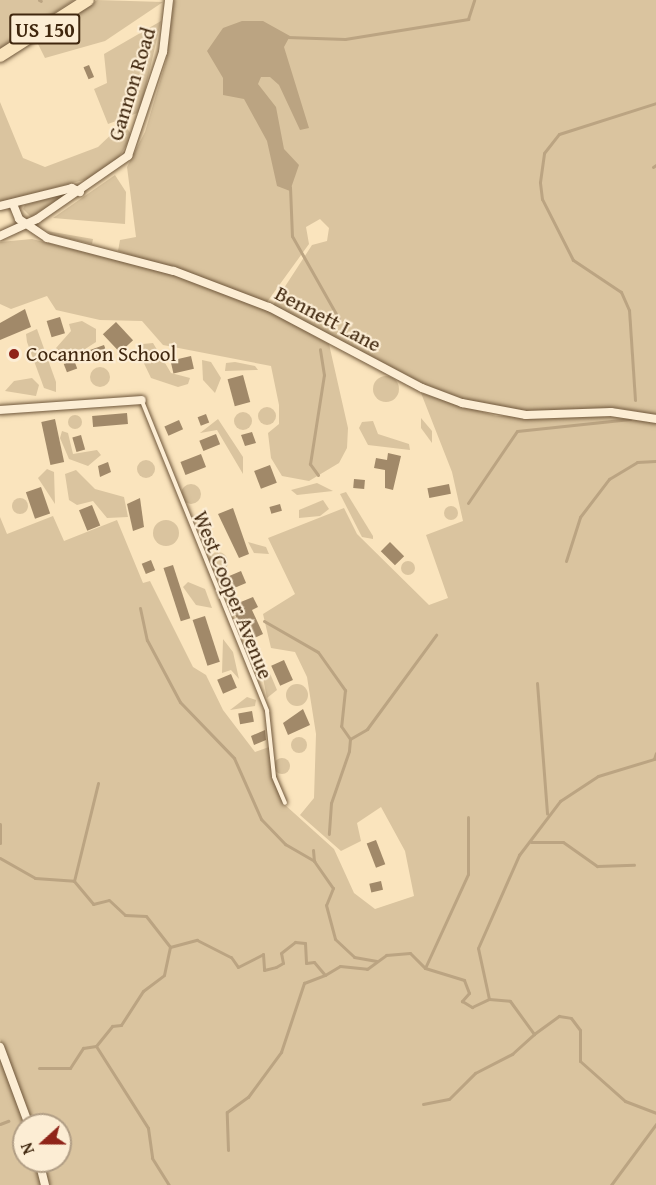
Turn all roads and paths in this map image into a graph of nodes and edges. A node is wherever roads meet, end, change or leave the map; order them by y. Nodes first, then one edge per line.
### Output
1 (88, 0) edge
2 (169, 0) edge
3 (0, 56) edge
4 (80, 192) junction
5 (13, 204) junction
6 (0, 206) edge
7 (27, 225) junction
8 (0, 237) edge
9 (142, 400) joint
10 (0, 410) edge
11 (656, 419) edge
12 (285, 803) dead end
13 (0, 1047) edge
14 (25, 1113) edge

1 - 3 main road, US 150
2 - 4 street, Gannon Road
4 - 5 street, Gannon Road
4 - 7 street
5 - 6 street
5 - 7 street, Bennett Lane
7 - 8 street
7 - 11 street, Bennett Lane
9 - 10 street
9 - 12 lane, West Cooper Avenue
13 - 14 street

